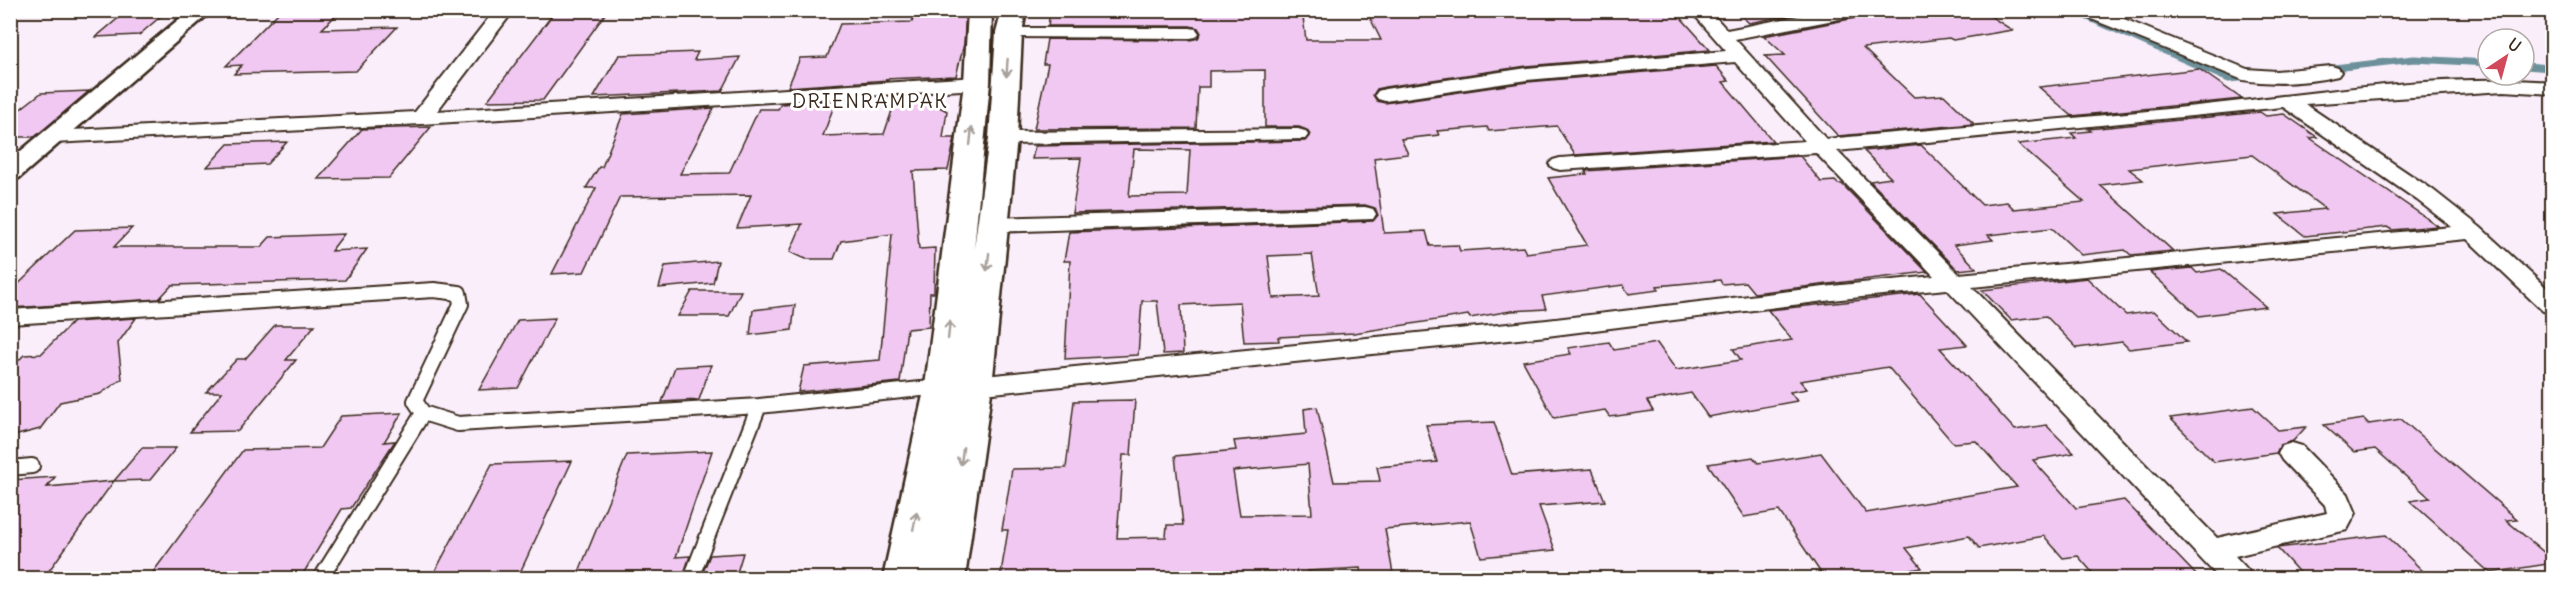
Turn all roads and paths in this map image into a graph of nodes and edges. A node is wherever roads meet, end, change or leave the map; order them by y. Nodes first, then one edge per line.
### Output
1 (203, 10) edge
2 (505, 10) edge
3 (980, 10) edge
4 (1699, 10) edge
5 (1860, 10) edge
6 (2085, 10) edge
7 (1011, 22) edge
8 (1190, 33) dead end
9 (1722, 36) junction
10 (1739, 56) junction
11 (2331, 72) dead end
12 (977, 83) junction
13 (2553, 88) edge
14 (1385, 95) dead end
15 (2288, 102) junction
16 (421, 118) junction
17 (1298, 135) dead end
18 (53, 137) junction
19 (1003, 138) junction
20 (1821, 147) junction
21 (1560, 164) dead end
22 (10, 173) edge
23 (1365, 214) dead end
24 (992, 225) junction
25 (2472, 232) junction
26 (1951, 281) junction
27 (2553, 306) edge
28 (10, 317) edge
29 (958, 386) junction
30 (759, 406) junction
31 (423, 413) junction
32 (2292, 453) dead end
33 (32, 466) dead end
34 (10, 468) edge
35 (2209, 551) junction
36 (321, 579) edge
37 (691, 579) edge
38 (903, 579) edge
39 (944, 579) edge
40 (2237, 579) edge

1 - 18 street
2 - 16 street
3 - 12 highway
4 - 9 street
5 - 9 street
6 - 11 street
7 - 8 street
7 -> 19 highway
9 - 10 street
10 - 14 street
10 - 20 street
12 - 16 street
29 -> 12 highway
13 - 15 street
15 - 20 street
15 - 25 street
16 - 18 street
17 - 19 street
18 - 22 street
19 - 24 highway
20 - 21 street
20 - 26 street
23 - 24 street
24 -> 29 highway
25 - 26 street
25 - 27 street
26 - 29 street
26 - 35 street
28 - 31 lane
29 - 30 lane
38 -> 29 highway
29 -> 39 highway
30 - 31 lane
30 - 37 lane
31 - 36 lane
32 - 35 street
33 - 34 lane
35 - 40 street

